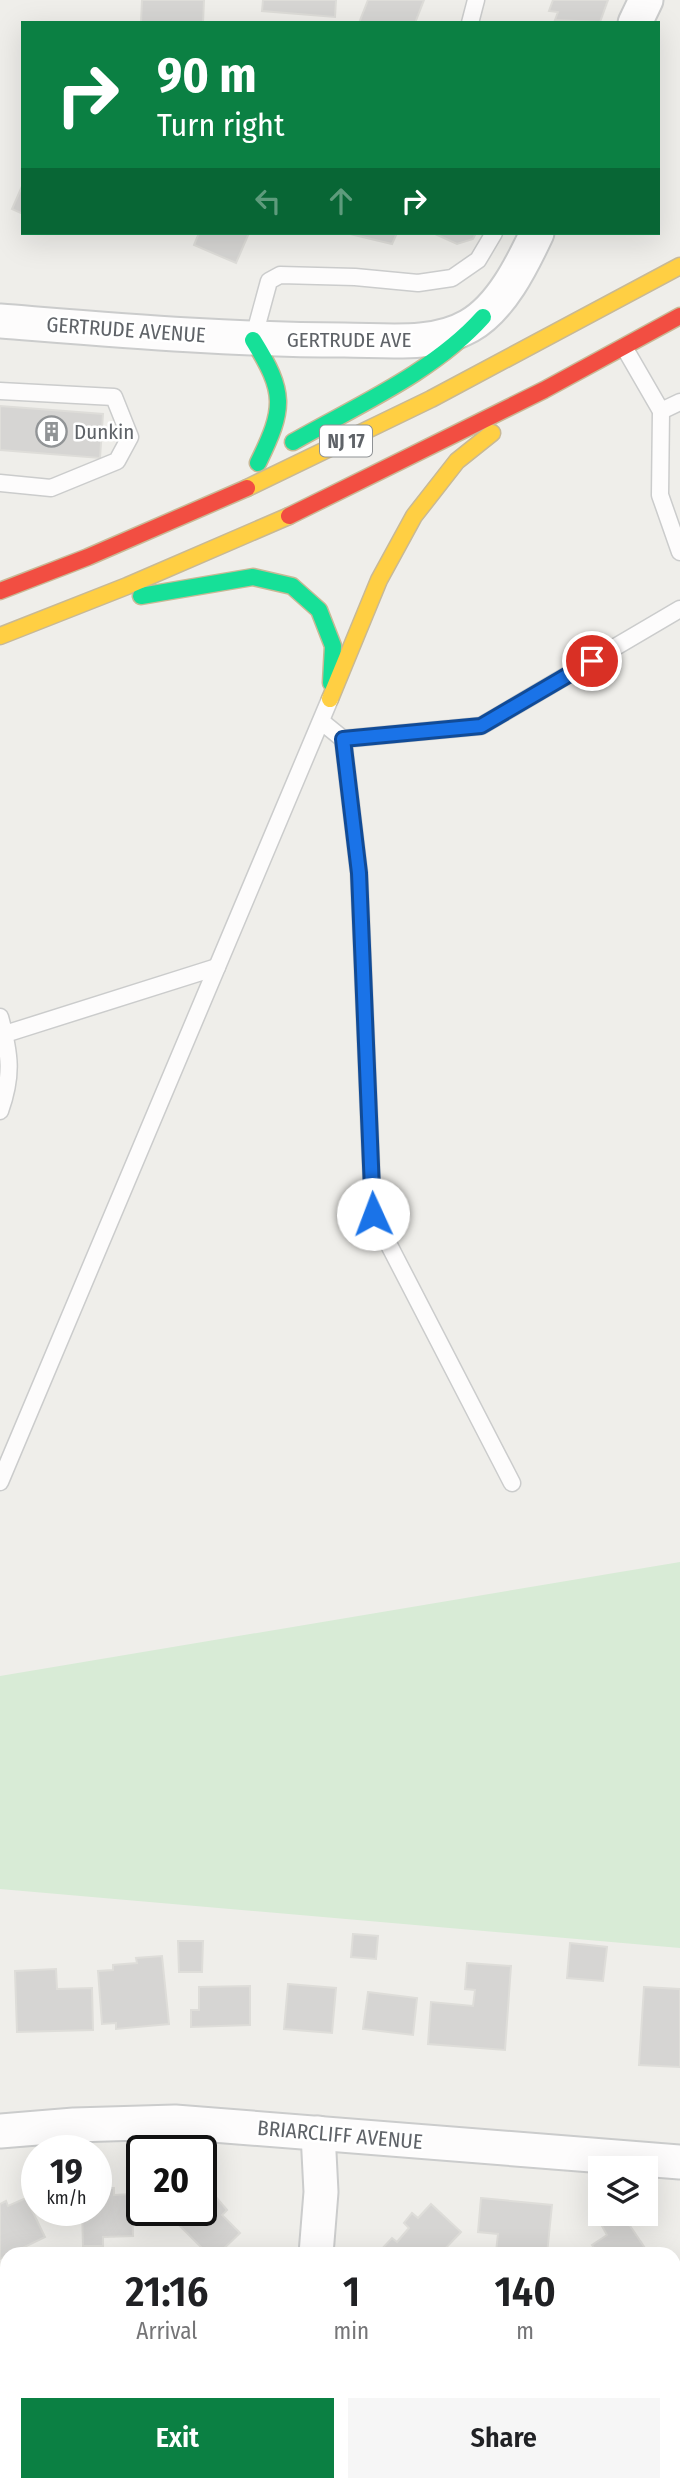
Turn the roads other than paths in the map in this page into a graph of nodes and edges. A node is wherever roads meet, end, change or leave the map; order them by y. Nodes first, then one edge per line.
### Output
1 (476, 0) edge
2 (646, 0) edge
3 (471, 21) edge
4 (636, 21) edge
5 (494, 235) edge
6 (536, 235) edge
7 (680, 266) edge
8 (680, 316) edge
9 (483, 317) junction
10 (0, 321) edge
11 (680, 327) edge
12 (650, 334) junction
13 (253, 340) junction
14 (624, 346) junction
15 (554, 384) junction
16 (0, 391) edge
17 (680, 402) edge
18 (661, 411) junction
19 (258, 463) junction
20 (0, 482) edge
21 (236, 492) junction
22 (680, 552) edge
23 (0, 590) edge
24 (83, 605) junction
25 (680, 609) edge
26 (0, 636) edge
27 (330, 699) junction
28 (321, 722) junction
29 (343, 739) junction
30 (217, 967) junction
31 (0, 1017) edge
32 (5, 1034) junction
33 (0, 1111) edge
34 (7, 1449) edge
35 (0, 1482) edge
36 (512, 1483) dead end
37 (0, 2131) edge
38 (318, 2133) junction
39 (680, 2162) edge
40 (317, 2247) edge

1 - 3 lane
2 - 4 street
5 - 13 lane
6 - 9 street
7 - 21 highway, NJ 17
8 - 12 highway, NJ 17
9 - 13 street, GERTRUDE AVE
9 - 19 highway
10 - 13 street, GERTRUDE AVENUE
11 - 12 highway
12 - 14 highway, NJ 17
13 - 19 highway
14 - 15 highway, NJ 17
14 - 18 lane
15 - 24 highway, NJ 17
15 - 27 highway
16 - 20 lane
17 - 18 lane
18 - 22 lane
19 - 21 highway
21 - 23 highway, NJ 17
24 - 26 highway, NJ 17
24 - 27 highway
25 - 29 lane
27 - 28 lane
28 - 29 lane
28 - 30 lane
29 - 36 lane
30 - 32 lane
30 - 34 lane
31 - 32 lane
32 - 33 lane
34 - 35 lane
37 - 38 street, BRIARCLIFF AVENUE
38 - 39 street, BRIARCLIFF AVENUE
38 - 40 street

